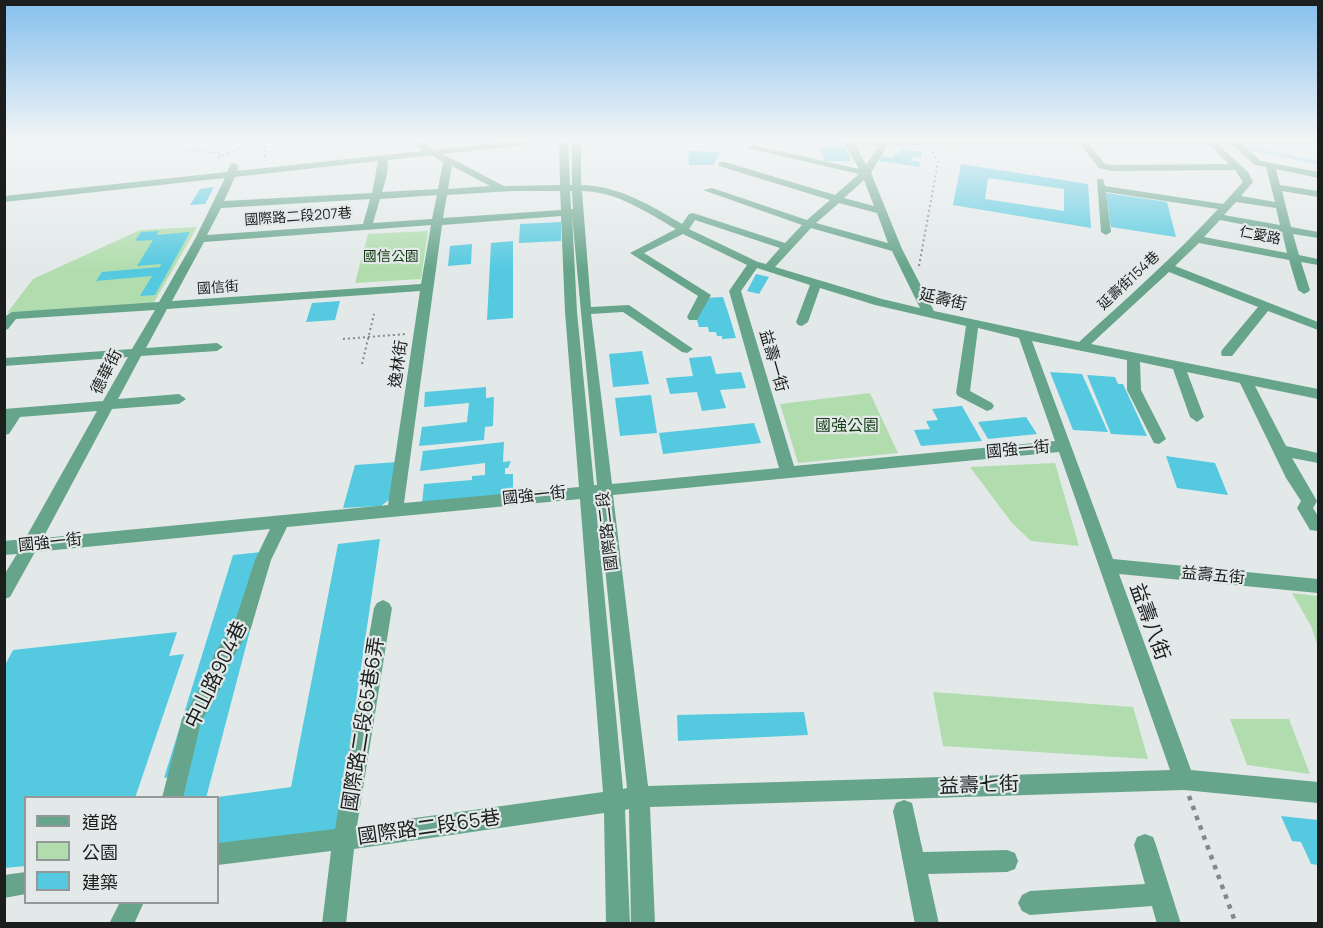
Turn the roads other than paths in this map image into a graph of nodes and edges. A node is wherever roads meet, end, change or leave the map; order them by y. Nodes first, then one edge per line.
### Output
1 (92, 182) edge
2 (136, 182) edge
3 (227, 182) edge
4 (380, 182) edge
5 (444, 182) edge
6 (491, 182) edge
7 (569, 182) edge
8 (571, 182) edge
9 (782, 182) edge
10 (855, 182) edge
11 (870, 182) edge
12 (1248, 182) edge
13 (1275, 182) edge
14 (1276, 187) junction
15 (502, 188) junction
16 (570, 189) junction
17 (4, 190) edge
18 (708, 190) dead end
19 (442, 192) junction
20 (1318, 194) edge
21 (376, 196) junction
22 (4, 199) edge
23 (836, 199) junction
24 (1228, 202) junction
25 (216, 205) junction
26 (1281, 206) junction
27 (882, 211) junction
28 (572, 212) junction
29 (1215, 216) junction
30 (437, 224) junction
31 (809, 224) junction
32 (367, 227) junction
33 (683, 230) junction
34 (1288, 230) junction
35 (1106, 232) dead end
36 (1318, 235) edge
37 (200, 238) junction
38 (1197, 238) junction
39 (787, 247) junction
40 (896, 249) junction
41 (1293, 257) junction
42 (1318, 262) edge
43 (761, 266) junction
44 (1167, 267) junction
45 (816, 283) junction
46 (426, 287) junction
47 (1304, 290) dead end
48 (1266, 305) junction
49 (161, 307) junction
50 (585, 311) junction
51 (929, 314) junction
52 (693, 317) dead end
53 (8, 321) edge
54 (802, 322) dead end
55 (972, 324) junction
56 (1318, 326) edge
57 (1024, 335) junction
58 (1082, 346) junction
59 (217, 347) dead end
60 (687, 349) dead end
61 (1227, 353) dead end
62 (134, 354) junction
63 (1133, 357) junction
64 (4, 362) edge
65 (1178, 366) junction
66 (1245, 379) junction
67 (1318, 394) edge
68 (179, 399) dead end
69 (109, 404) junction
70 (987, 406) dead end
71 (10, 413) edge
72 (1197, 417) dead end
73 (4, 430) edge
74 (1159, 439) dead end
75 (1063, 446) junction
76 (1282, 451) junction
77 (1318, 458) edge
78 (788, 472) junction
79 (595, 490) junction
80 (395, 509) junction
81 (282, 520) junction
82 (1317, 525) dead end
83 (30, 545) junction
84 (4, 548) edge
85 (1107, 566) junction
86 (1318, 586) edge
87 (4, 592) edge
88 (383, 608) dead end
89 (1184, 780) junction
90 (1318, 793) edge
91 (172, 796) edge
92 (639, 797) junction
93 (614, 802) junction
94 (904, 811) dead end
95 (344, 839) junction
96 (1144, 845) dead end
97 (219, 854) edge
98 (1007, 861) dead end
99 (914, 863) junction
100 (24, 883) edge
101 (4, 887) edge
102 (1160, 894) junction
103 (1030, 903) dead end
104 (132, 904) edge
105 (121, 924) edge
106 (334, 924) edge
107 (618, 924) edge
108 (643, 924) edge
109 (927, 924) edge
110 (1169, 924) edge

1 - 17 street
2 - 22 street
3 - 25 street, 德華街
4 - 21 street
5 - 19 street, 逸林街
6 - 15 street
7 - 16 street, 國際路二段
8 - 16 street, 國際路二段
9 - 23 street
10 - 23 street
11 - 27 street
12 - 24 street, 延壽街154巷
13 - 14 street
14 - 20 street
14 - 26 street
15 - 16 street, 延壽街
15 - 19 street, 延壽街
16 - 28 street, 國際路二段
16 - 33 street, 延壽街
18 - 31 street
19 - 21 street, 延壽街
19 - 30 street, 逸林街
21 - 25 street, 延壽街
21 - 32 street
23 - 27 street
23 - 31 street
24 - 26 street
24 - 29 street, 延壽街154巷
24 - 35 street
25 - 37 street, 德華街
26 - 34 street
27 - 40 street
28 - 30 street, 國際路二段207巷
28 - 50 street, 國際路二段
28 - 79 street, 國際路二段
29 - 34 street
29 - 38 street, 延壽街154巷
30 - 32 street, 國際路二段207巷
30 - 46 street, 逸林街
31 - 39 street
31 - 40 street
32 - 37 street, 國際路二段207巷
33 - 39 street
33 - 43 street, 延壽街
33 - 52 street
34 - 36 street
34 - 41 street
37 - 49 street, 德華街
38 - 41 street, 仁愛路
38 - 44 street, 延壽街154巷
39 - 43 street
40 - 51 street
41 - 42 street, 仁愛路
41 - 47 street
43 - 45 street, 延壽街
43 - 78 street, 益壽一街
44 - 48 street
44 - 58 street, 延壽街154巷
45 - 51 street, 延壽街
45 - 54 street
46 - 49 street, 國信街
46 - 80 street, 逸林街
48 - 56 street
48 - 61 street
49 - 53 street, 國信街
49 - 62 street, 德華街
50 - 60 street
50 - 79 street, 國際路二段
51 - 55 street, 延壽街
55 - 57 street, 延壽街
55 - 70 street
57 - 58 street, 延壽街
57 - 75 street, 益壽八街
58 - 63 street, 延壽街
59 - 62 street
62 - 64 street
62 - 69 street, 德華街
63 - 65 street, 延壽街
63 - 74 street
65 - 66 street, 延壽街
65 - 72 street
66 - 67 street, 延壽街
66 - 76 street
68 - 69 street
69 - 71 street
69 - 83 street, 德華街
71 - 73 street
75 - 78 street, 國強一街
75 - 85 street, 益壽八街
76 - 77 street
76 - 82 street
78 - 79 street, 國強一街
79 - 80 street, 國強一街
79 - 92 street, 國際路二段
79 - 93 street, 國際路二段
80 - 81 street, 國強一街
81 - 83 street, 國強一街
81 - 91 street, 中山路904巷
83 - 84 street, 國強一街
83 - 87 street, 德華街
85 - 86 street, 益壽五街
85 - 89 street, 益壽八街
88 - 95 street, 國際路二段65巷6弄
89 - 90 street, 益壽七街
89 - 92 street, 益壽七街
92 - 93 street, 國際路二段65巷
92 - 108 street, 國際路二段
93 - 95 street, 國際路二段65巷
93 - 107 street, 國際路二段
94 - 99 street
95 - 97 street, 國際路二段65巷
95 - 106 street, 國際路二段65巷6弄
96 - 102 street
98 - 99 street
99 - 109 street
100 - 101 street
102 - 103 street
102 - 110 street
104 - 105 street

